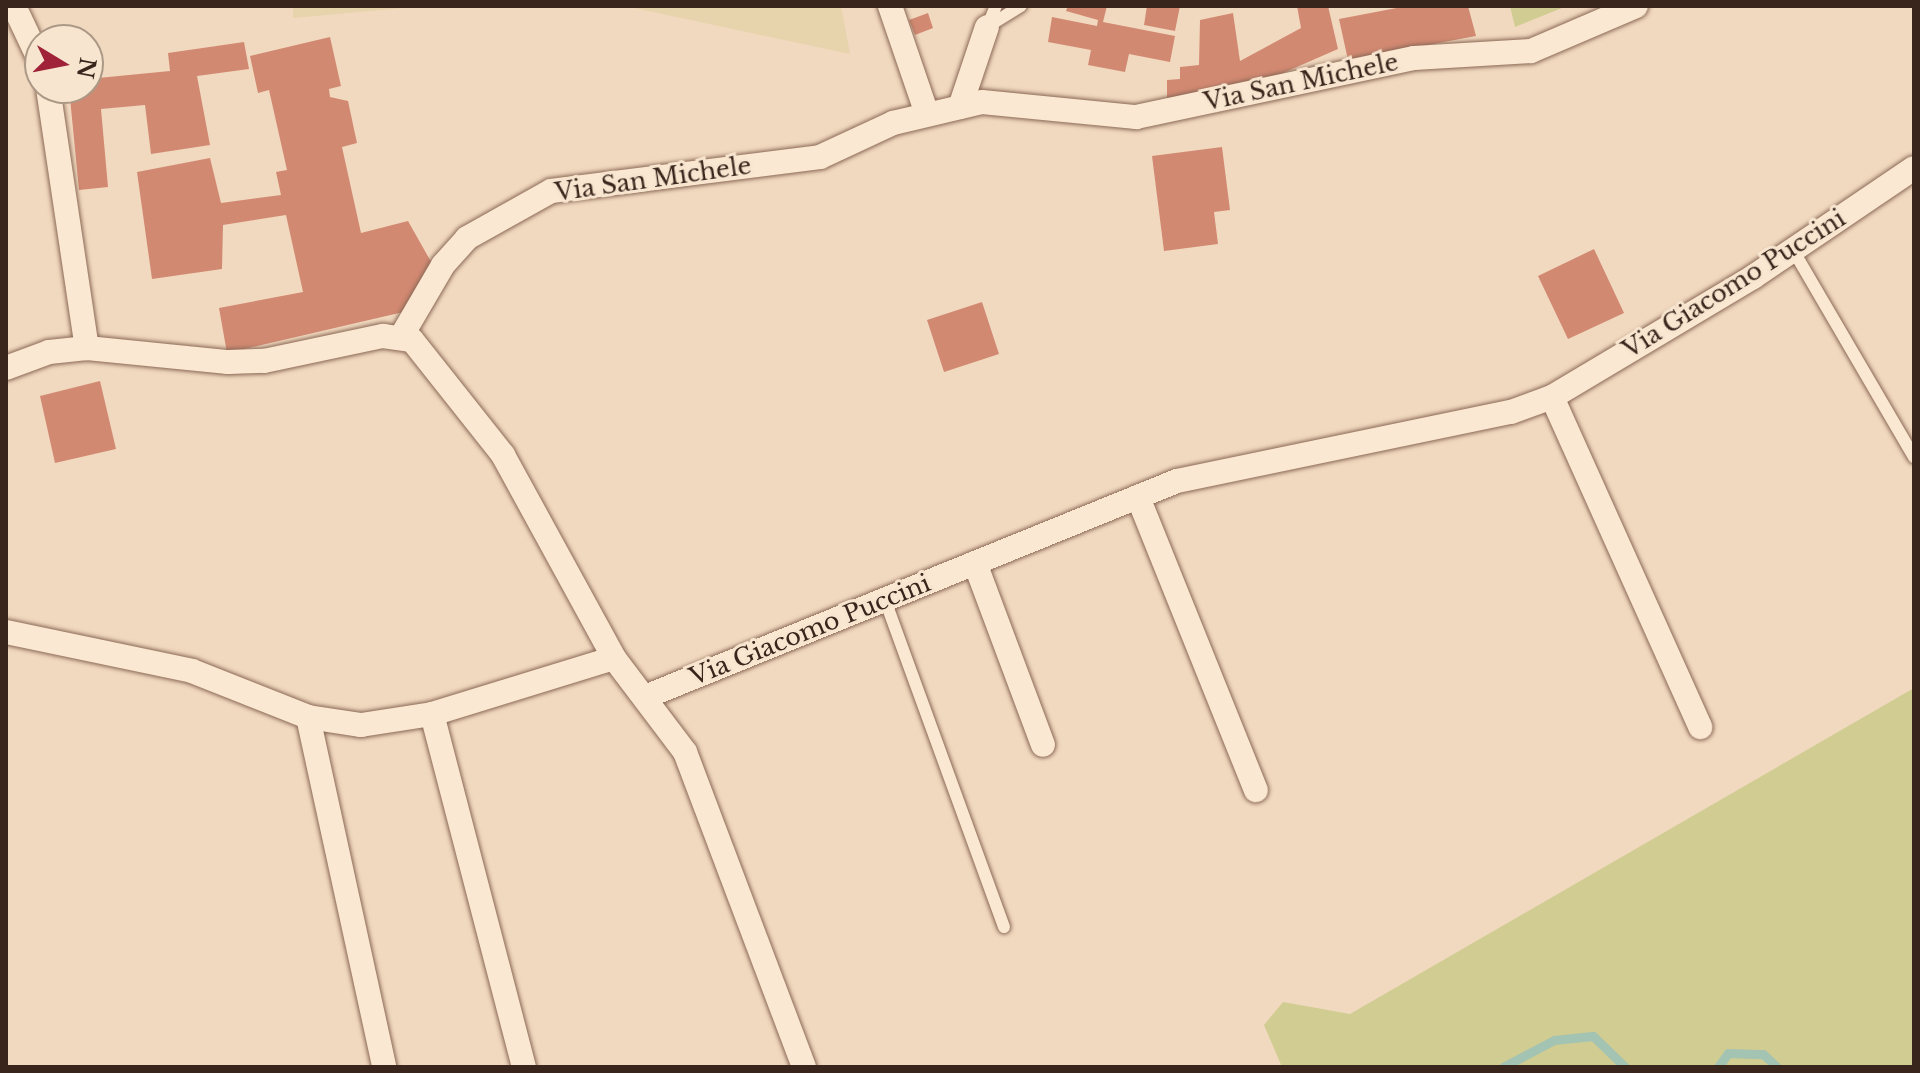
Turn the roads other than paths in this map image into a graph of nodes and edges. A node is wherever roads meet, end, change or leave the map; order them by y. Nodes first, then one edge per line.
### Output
1 (14, 6) edge
2 (890, 6) edge
3 (1021, 6) edge
4 (1636, 6) edge
5 (992, 17) edge
6 (24, 27) edge
7 (50, 104) edge
8 (960, 107) junction
9 (927, 114) junction
10 (1914, 168) edge
11 (1793, 250) junction
12 (401, 337) junction
13 (87, 348) junction
14 (6, 368) edge
15 (1552, 397) junction
16 (1914, 457) edge
17 (1138, 497) junction
18 (975, 563) junction
19 (885, 600) junction
20 (6, 632) edge
21 (614, 658) junction
22 (645, 697) junction
23 (432, 714) junction
24 (308, 717) junction
25 (1700, 727) dead end
26 (1043, 745) dead end
27 (1256, 790) dead end
28 (1004, 927) dead end
29 (384, 1067) edge
30 (524, 1067) edge
31 (804, 1067) edge

1 - 6 street
2 - 9 street
3 - 5 lane
4 - 8 street, Via San Michele
5 - 8 street
7 - 13 street
8 - 9 street, Via San Michele
9 - 12 street, Via San Michele
10 - 11 street, Via Giacomo Puccini
11 - 15 street, Via Giacomo Puccini
11 - 16 lane
12 - 13 street
12 - 21 street
13 - 14 street
15 - 17 street, Via Giacomo Puccini
15 - 25 street
17 - 18 street, Via Giacomo Puccini
17 - 27 street
18 - 19 street, Via Giacomo Puccini
18 - 26 street
19 - 22 street, Via Giacomo Puccini
19 - 28 lane
20 - 24 street
21 - 22 street
21 - 23 street
22 - 31 street
23 - 24 street
23 - 30 street
24 - 29 street

